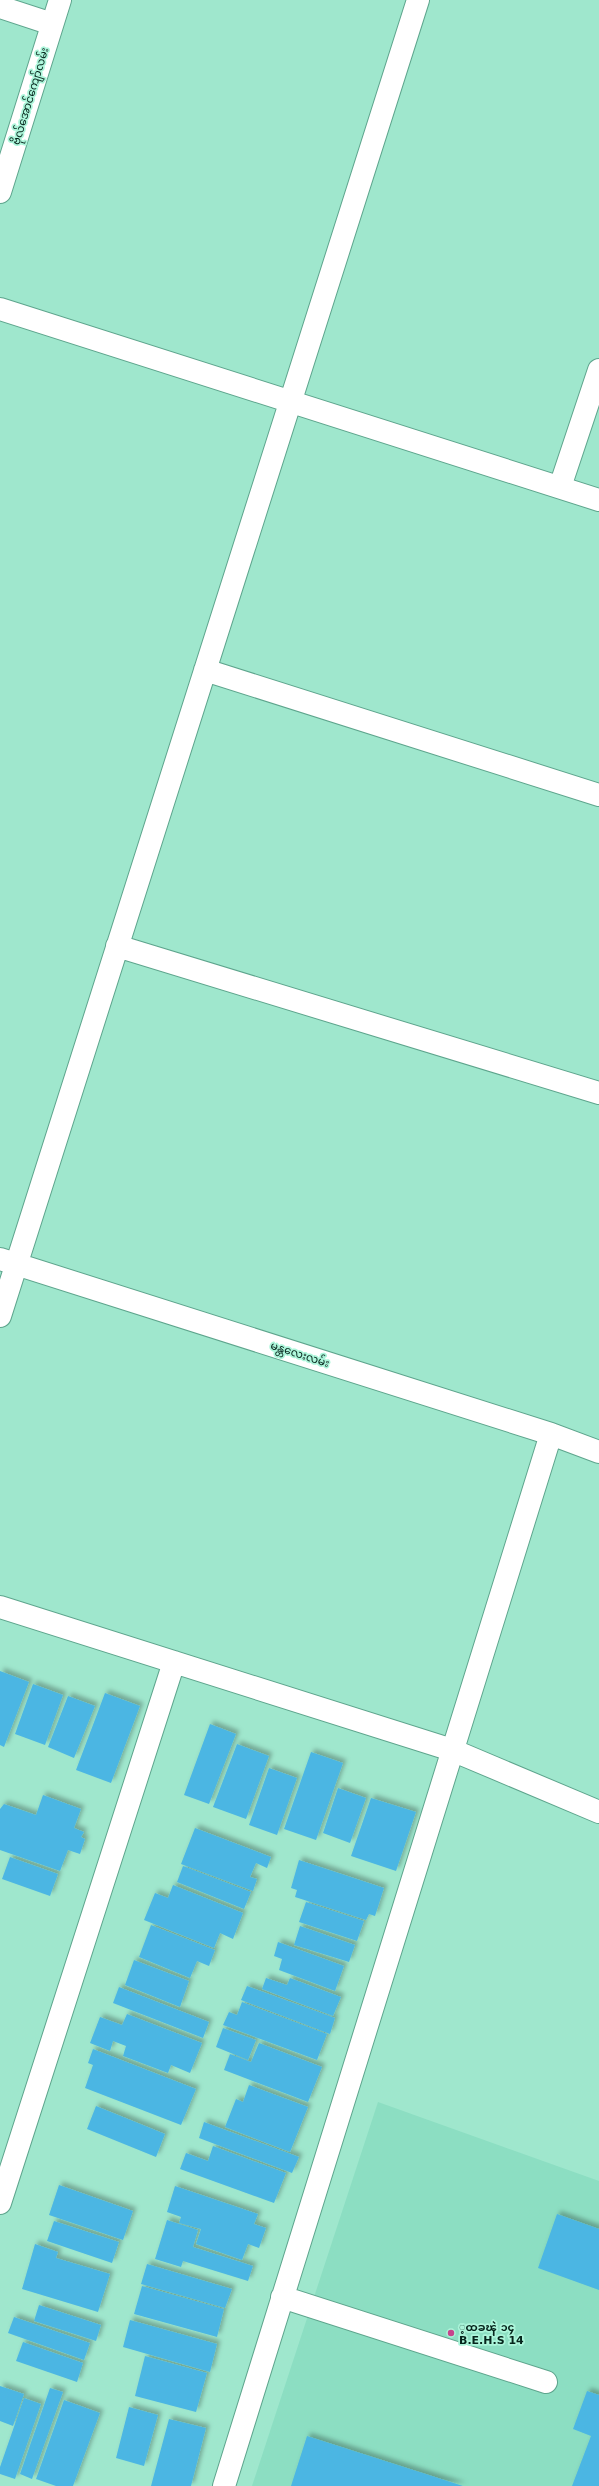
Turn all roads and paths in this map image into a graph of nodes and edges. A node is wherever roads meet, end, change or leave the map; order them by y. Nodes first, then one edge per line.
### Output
1 (60, 0) edge
2 (418, 0) edge
3 (0, 7) edge
4 (52, 24) junction
5 (0, 192) edge
6 (0, 309) edge
7 (599, 370) edge
8 (290, 402) junction
9 (560, 487) junction
10 (599, 500) edge
11 (205, 670) junction
12 (599, 795) edge
13 (117, 946) junction
14 (599, 1093) edge
15 (8, 1261) edge
16 (0, 1316) edge
17 (551, 1434) junction
18 (599, 1452) edge
19 (0, 1607) edge
20 (174, 1662) junction
21 (452, 1750) junction
22 (599, 1812) edge
23 (0, 2203) edge
24 (282, 2298) junction
25 (546, 2382) dead end
26 (224, 2486) edge

1 - 4 street, ဗိုလ်အောင်ကျော်လမ်း
2 - 8 street
3 - 4 street
4 - 5 street, ဗိုလ်အောင်ကျော်လမ်း
6 - 8 street
7 - 9 street
8 - 9 street
8 - 11 street
9 - 10 street
11 - 12 street
11 - 13 street
13 - 14 street
13 - 15 street
15 - 16 street
15 - 17 street, မန္တလေးလမ်း
17 - 18 street, မန္တလေးလမ်း
17 - 21 street
19 - 20 street
20 - 21 street
20 - 23 street
21 - 22 street
21 - 24 street
24 - 25 street
24 - 26 street

